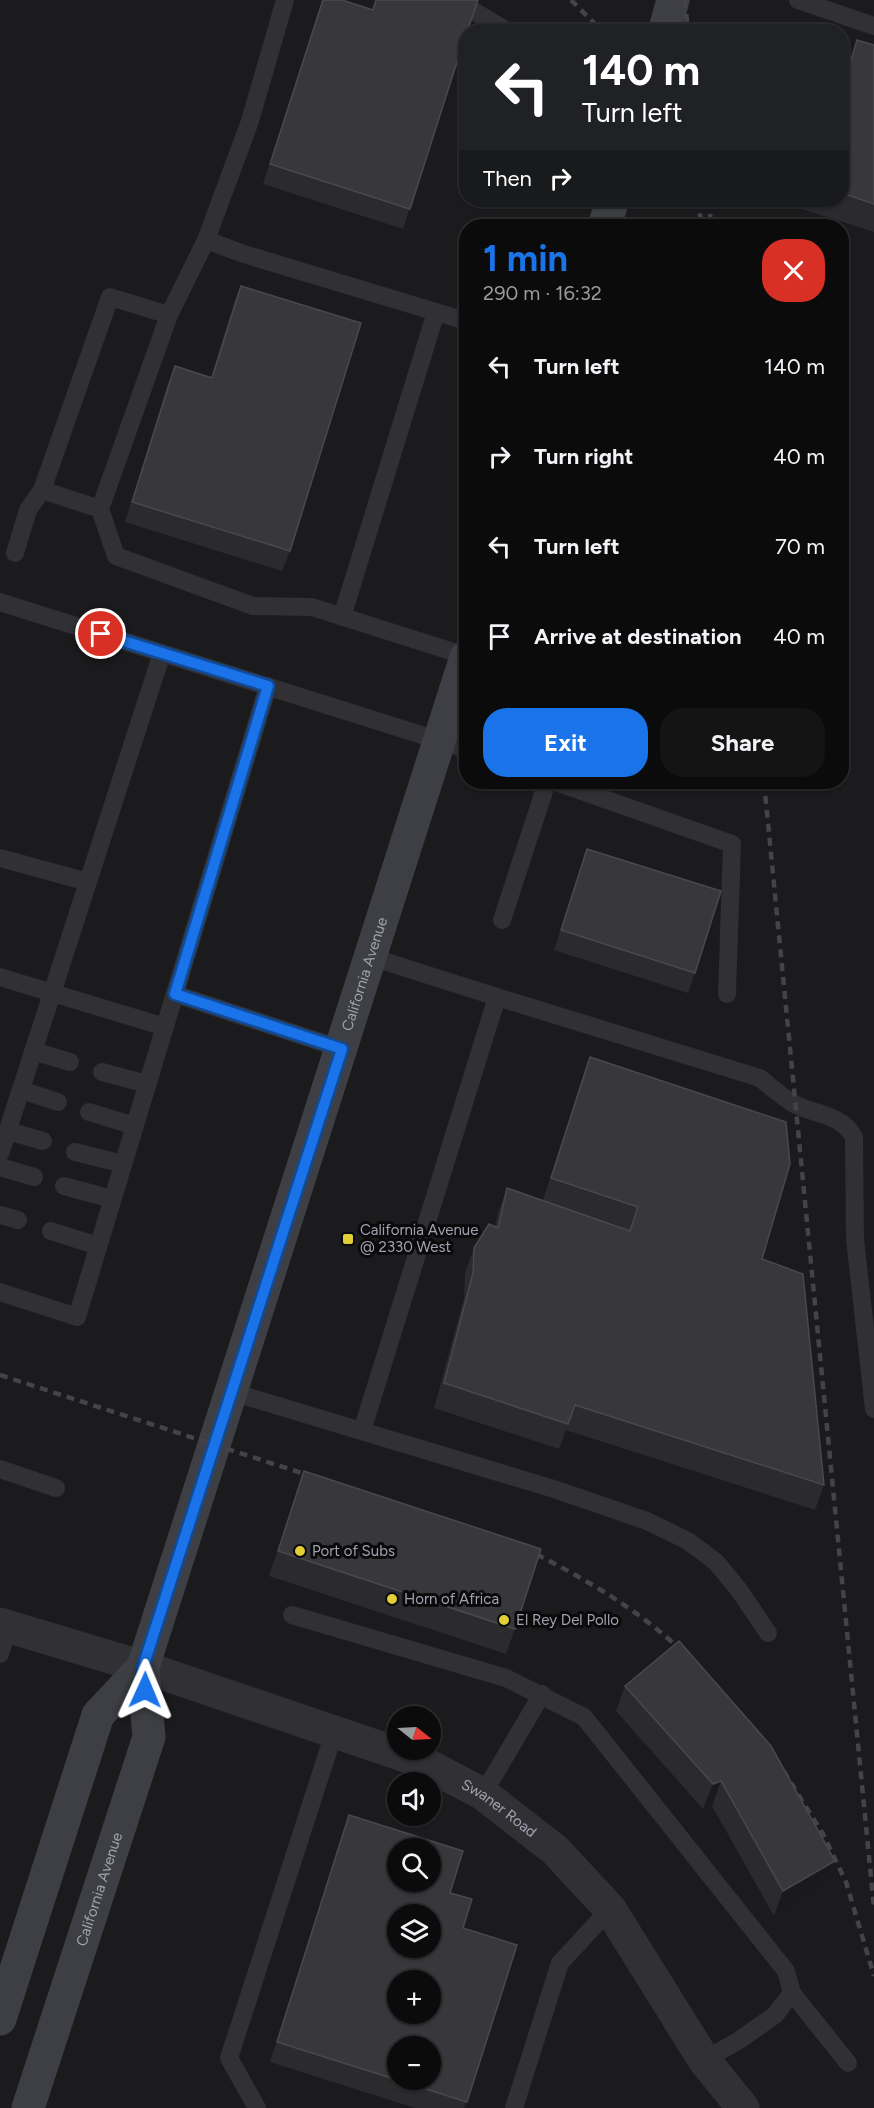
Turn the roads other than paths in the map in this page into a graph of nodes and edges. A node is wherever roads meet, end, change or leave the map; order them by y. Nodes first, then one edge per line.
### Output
1 (285, 0) edge
2 (455, 0) edge
3 (673, 0) edge
4 (798, 0) edge
5 (496, 24) edge
6 (666, 24) edge
7 (874, 26) edge
8 (206, 240) junction
9 (436, 312) junction
10 (169, 315) junction
11 (459, 319) edge
12 (42, 490) junction
13 (100, 509) junction
14 (15, 553) dead end
15 (0, 602) edge
16 (342, 617) junction
17 (162, 653) junction
18 (459, 655) edge
19 (268, 686) junction
20 (459, 704) edge
21 (453, 745) edge
22 (545, 789) edge
23 (576, 789) edge
24 (0, 858) edge
25 (88, 882) junction
26 (502, 920) dead end
27 (371, 957) junction
28 (0, 977) edge
29 (52, 993) junction
30 (175, 994) junction
31 (727, 994) dead end
32 (497, 998) junction
33 (165, 1027) junction
34 (342, 1049) junction
35 (33, 1051) junction
36 (70, 1062) dead end
37 (102, 1072) dead end
38 (147, 1084) junction
39 (21, 1090) junction
40 (58, 1102) dead end
41 (89, 1112) dead end
42 (135, 1126) junction
43 (8, 1131) junction
44 (43, 1142) dead end
45 (75, 1152) dead end
46 (0, 1154) edge
47 (123, 1164) junction
48 (0, 1167) edge
49 (34, 1177) dead end
50 (64, 1186) dead end
51 (112, 1199) junction
52 (0, 1215) edge
53 (18, 1220) dead end
54 (51, 1231) dead end
55 (98, 1246) junction
56 (0, 1292) edge
57 (232, 1392) junction
58 (874, 1409) edge
59 (362, 1431) junction
60 (0, 1469) edge
61 (56, 1488) dead end
62 (292, 1615) dead end
63 (768, 1633) dead end
64 (3, 1635) edge
65 (143, 1667) junction
66 (542, 1694) junction
67 (334, 1733) junction
68 (483, 1794) junction
69 (610, 1909) junction
70 (792, 1993) junction
71 (0, 2019) edge
72 (704, 2060) junction
73 (848, 2063) dead end
74 (730, 2104) edge
75 (28, 2108) edge
76 (257, 2108) edge
77 (514, 2108) edge

1 - 8 lane
2 - 5 lane
3 - 6 main road
4 - 7 lane
8 - 9 lane
8 - 10 lane
9 - 11 lane
9 - 16 lane
10 - 12 lane
10 - 13 lane
12 - 13 lane
12 - 14 lane
13 - 16 lane
15 - 17 lane
16 - 18 lane
17 - 19 lane
17 - 25 lane
19 - 21 lane
19 - 30 lane
20 - 21 main road, California Avenue
21 - 27 main road, California Avenue
22 - 26 lane
23 - 31 lane
24 - 25 lane
25 - 29 lane
27 - 32 lane
27 - 34 main road, California Avenue
28 - 29 lane
29 - 33 lane
29 - 35 lane
30 - 33 lane
30 - 34 lane
32 - 58 lane
32 - 59 lane
33 - 38 lane
34 - 57 main road, California Avenue
35 - 36 lane
35 - 39 lane
37 - 38 lane
38 - 42 lane
39 - 40 lane
39 - 43 lane
41 - 42 lane
42 - 47 lane
43 - 44 lane
43 - 46 lane
45 - 47 lane
47 - 51 lane
48 - 49 lane
50 - 51 lane
51 - 55 lane
52 - 53 lane
54 - 55 lane
55 - 56 lane
57 - 59 lane
57 - 65 main road, California Avenue
59 - 63 lane
60 - 61 lane
62 - 66 lane
64 - 65 street, Swaner Road
65 - 67 street, Swaner Road
65 - 71 main road, California Avenue
65 - 75 main road, California Avenue
66 - 68 lane
66 - 70 lane
67 - 68 street, Swaner Road
67 - 76 lane
68 - 69 street, Swaner Road
69 - 72 street, Swaner Road
69 - 77 lane
70 - 72 lane
70 - 73 lane
72 - 74 street, Swaner Road

